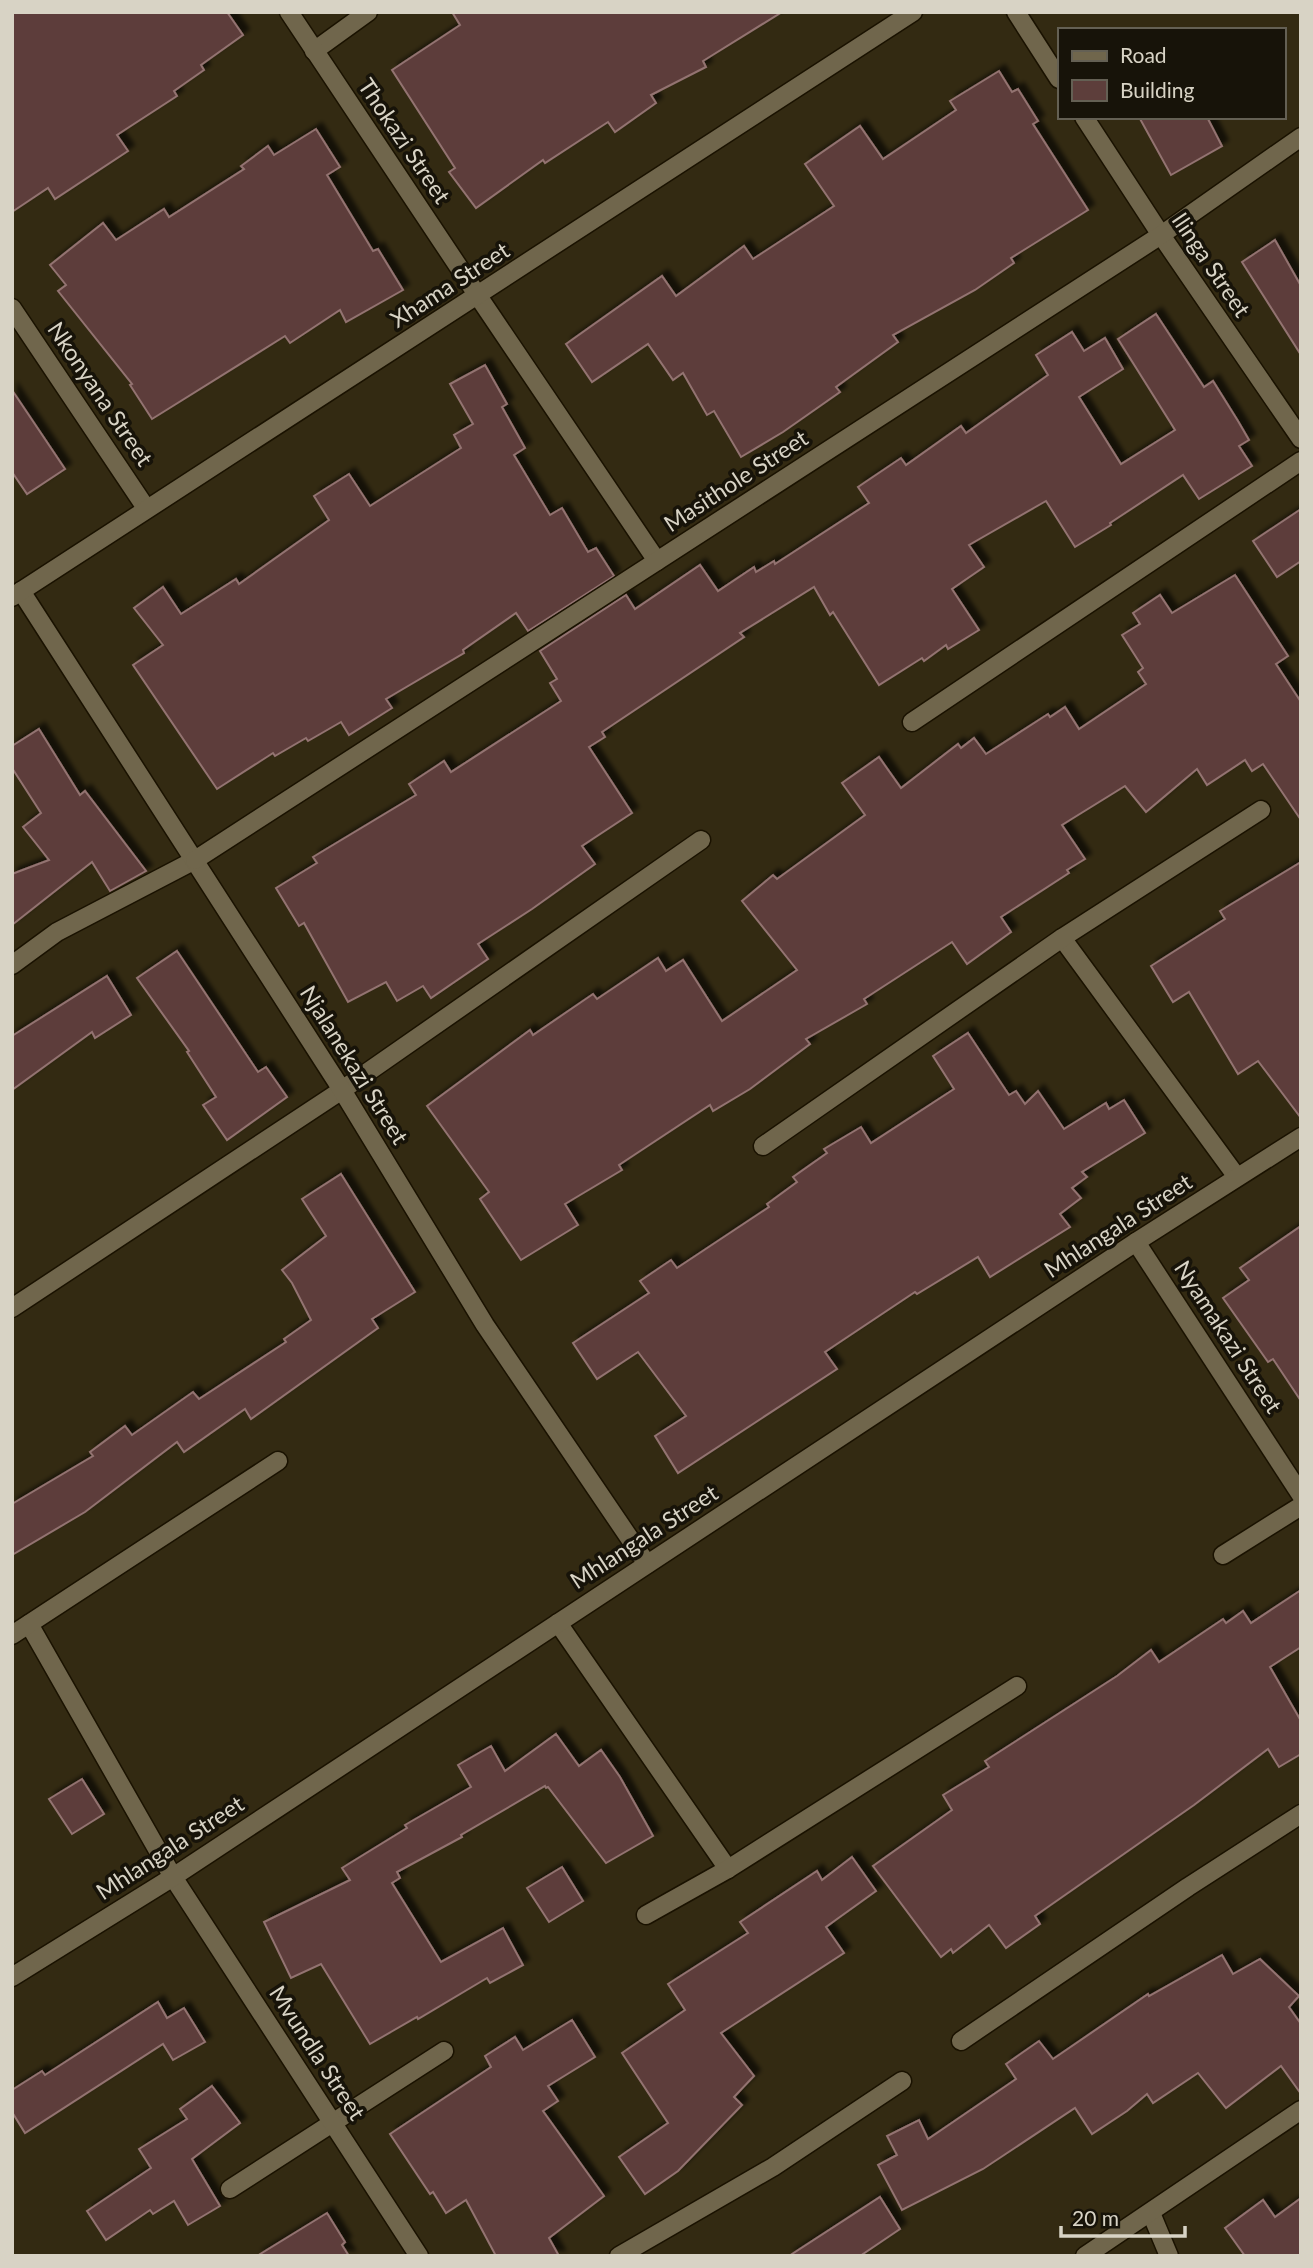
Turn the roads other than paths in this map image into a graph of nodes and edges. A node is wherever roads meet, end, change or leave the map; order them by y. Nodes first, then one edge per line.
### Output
1 (289, 12) edge
2 (368, 12) edge
3 (913, 12) edge
4 (1016, 12) edge
5 (314, 51) junction
6 (1058, 77) edge
7 (1085, 119) edge
8 (1301, 137) edge
9 (1161, 235) junction
10 (478, 296) junction
11 (12, 308) edge
12 (1301, 439) edge
13 (1301, 460) edge
14 (146, 508) junction
15 (657, 561) junction
16 (17, 594) edge
17 (912, 722) dead end
18 (1261, 810) dead end
19 (701, 840) dead end
20 (195, 860) junction
21 (1062, 938) junction
22 (12, 965) edge
23 (342, 1090) junction
24 (1301, 1136) edge
25 (763, 1146) dead end
26 (1237, 1177) junction
27 (1136, 1242) junction
28 (12, 1308) edge
29 (278, 1461) dead end
30 (1301, 1494) edge
31 (1301, 1506) edge
32 (1223, 1555) dead end
33 (647, 1564) junction
34 (558, 1623) junction
35 (29, 1624) junction
36 (12, 1635) edge
37 (1017, 1686) dead end
38 (1301, 1814) edge
39 (728, 1870) junction
40 (173, 1877) junction
41 (646, 1915) dead end
42 (12, 1977) edge
43 (961, 2041) dead end
44 (444, 2051) dead end
45 (902, 2081) dead end
46 (1301, 2110) edge
47 (331, 2122) junction
48 (230, 2189) dead end
49 (1151, 2213) junction
50 (419, 2256) edge
51 (619, 2256) edge
52 (1085, 2256) edge
53 (1169, 2256) edge

1 - 5 street, Thokazi Street
2 - 5 street
3 - 10 street, Xhama Street
4 - 6 street
5 - 10 street, Thokazi Street
7 - 9 street, Ilinga Street
8 - 9 street, Masithole Street
9 - 12 street, Ilinga Street
9 - 15 street, Masithole Street
10 - 14 street, Xhama Street
10 - 15 street, Thokazi Street
11 - 14 street, Nkonyana Street
13 - 17 street
14 - 16 street, Xhama Street
15 - 20 street, Masithole Street
16 - 20 street, Njalanekazi Street
18 - 21 street
19 - 23 street
20 - 22 street, Masithole Street
20 - 23 street, Njalanekazi Street
21 - 25 street
21 - 26 street
23 - 28 street
23 - 33 street, Njalanekazi Street
24 - 26 street, Mhlangala Street
26 - 27 street, Mhlangala Street
27 - 30 street, Nyamakazi Street
27 - 33 street, Mhlangala Street
29 - 35 street
31 - 32 street
33 - 34 street, Mhlangala Street
34 - 39 street
34 - 40 street, Mhlangala Street
35 - 36 street
35 - 40 street, Mvundla Street
37 - 39 street
38 - 43 street
39 - 41 street
40 - 42 street, Mhlangala Street
40 - 47 street, Mvundla Street
44 - 47 street
45 - 51 street
46 - 49 street
47 - 48 street
47 - 50 street, Mvundla Street
49 - 52 street
49 - 53 street

